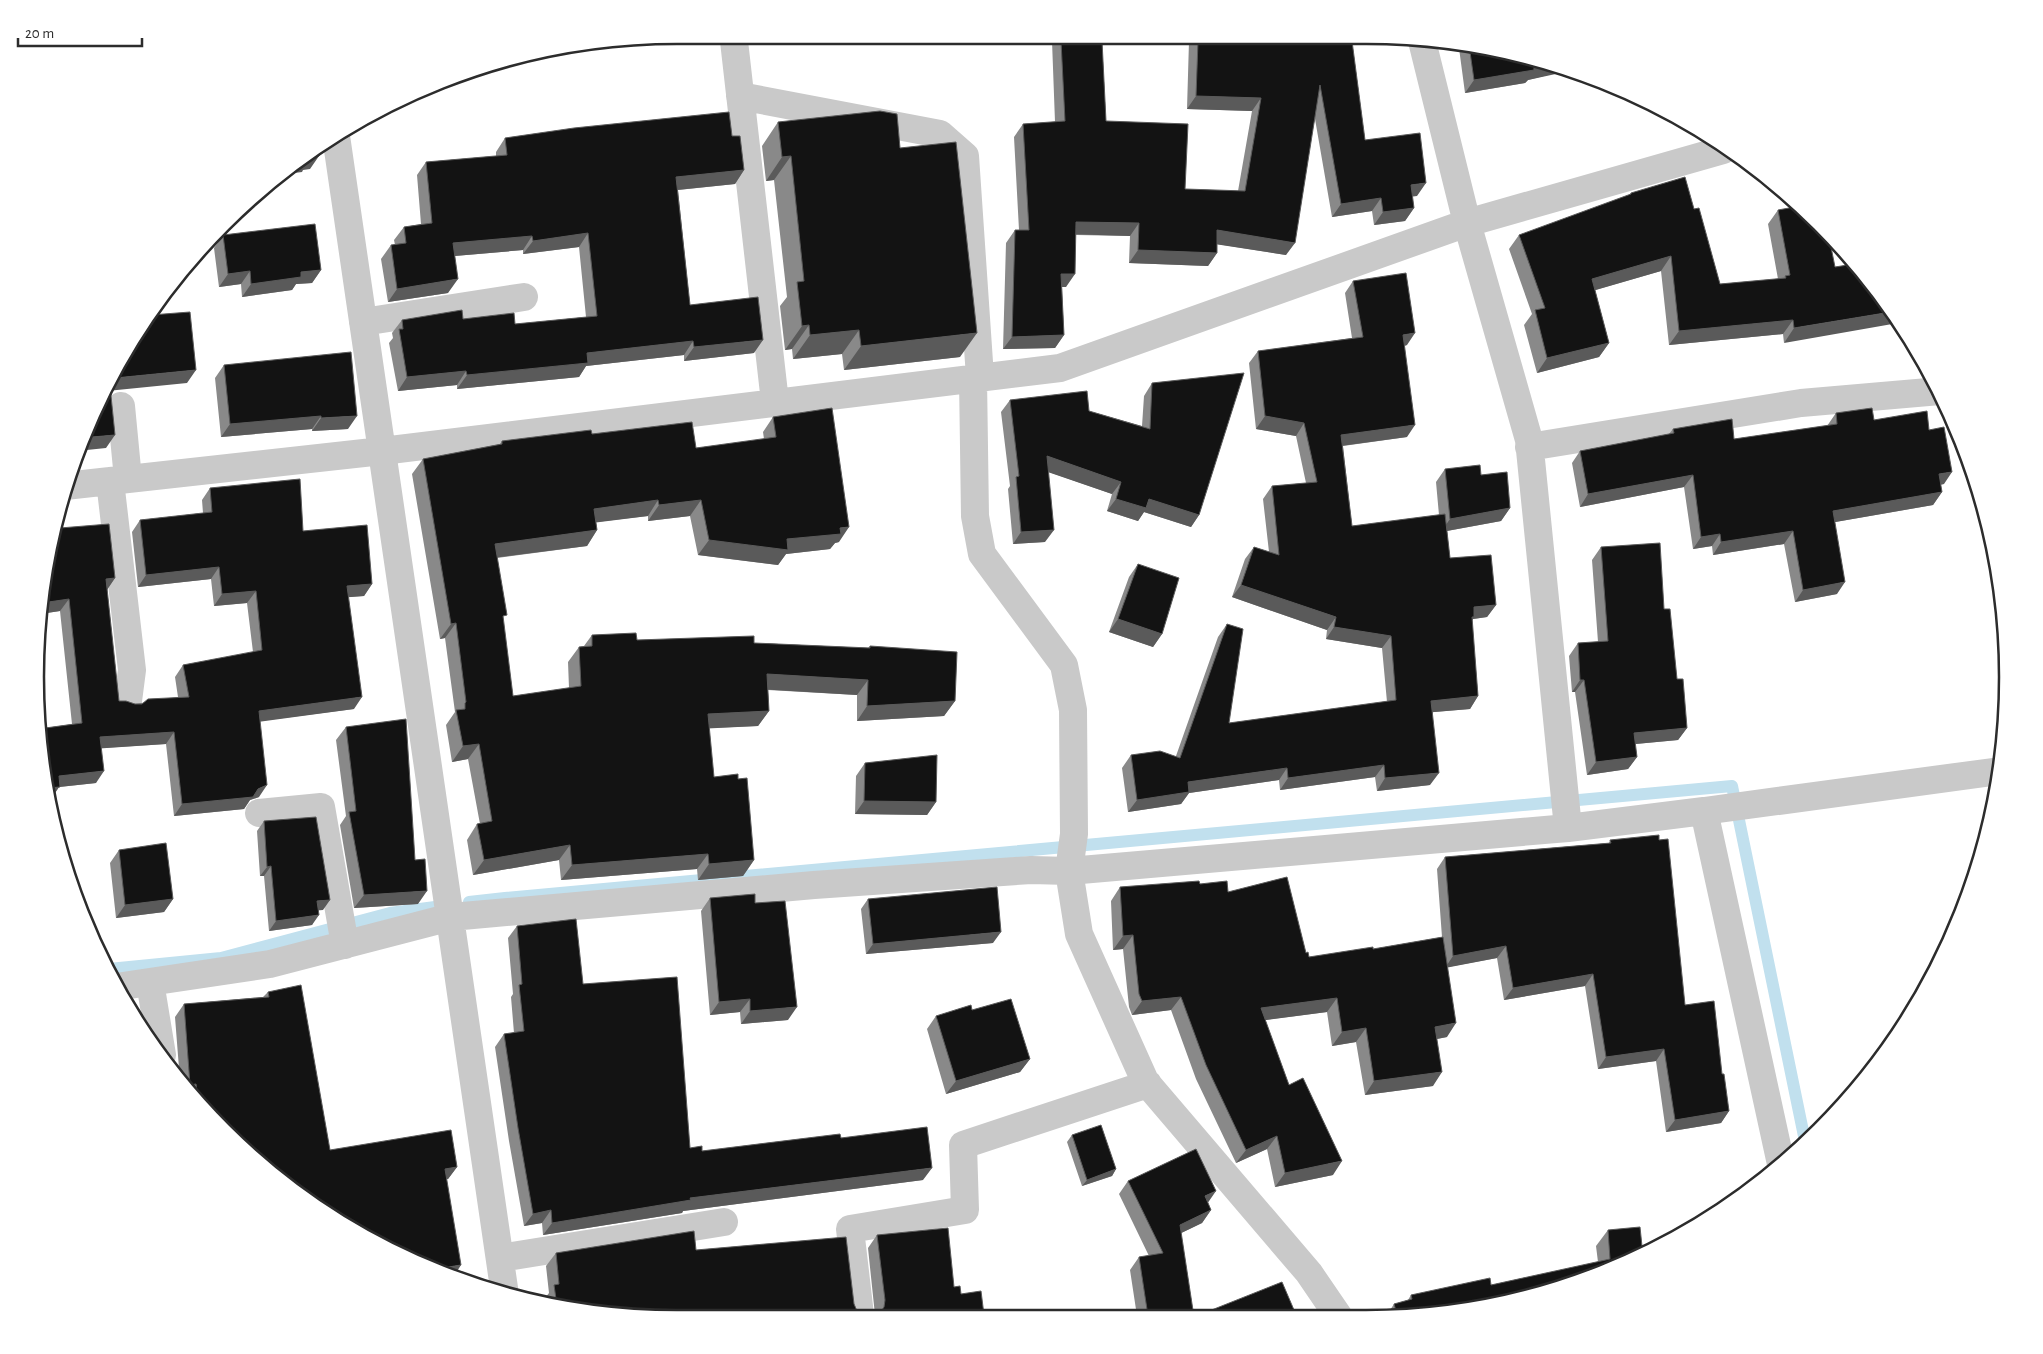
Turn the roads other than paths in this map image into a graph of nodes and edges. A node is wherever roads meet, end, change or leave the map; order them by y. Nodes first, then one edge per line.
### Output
1 (734, 44) edge
2 (1424, 47) edge
3 (740, 96) junction
4 (337, 143) edge
5 (1719, 151) edge
6 (1467, 223) junction
7 (524, 297) dead end
8 (363, 322) junction
9 (976, 378) junction
10 (1931, 392) edge
11 (775, 402) junction
12 (122, 406) dead end
13 (1529, 446) junction
14 (382, 451) junction
15 (119, 480) junction
16 (73, 485) edge
17 (128, 701) edge
18 (1992, 772) edge
19 (1704, 811) junction
20 (259, 813) dead end
21 (1568, 828) junction
22 (1069, 871) junction
23 (451, 917) junction
24 (345, 945) junction
25 (150, 982) junction
26 (125, 986) edge
27 (160, 1042) edge
28 (1148, 1084) junction
29 (1779, 1157) edge
30 (724, 1222) dead end
31 (500, 1258) junction
32 (505, 1286) edge
33 (859, 1310) edge
34 (1335, 1310) edge

1 - 3 street
2 - 6 street
3 - 9 street
3 - 11 street
4 - 8 street
5 - 6 street
6 - 9 street
6 - 13 street
7 - 8 street
8 - 14 street
9 - 11 street
9 - 22 street
10 - 13 street
11 - 14 street
12 - 15 street
13 - 21 street
14 - 15 street
14 - 23 street
15 - 16 street
15 - 17 street
18 - 19 street
19 - 21 street
19 - 29 street
20 - 24 street
21 - 22 street
22 - 23 street
22 - 28 street
23 - 24 street
23 - 31 street
24 - 25 street
25 - 26 street
25 - 27 street
28 - 33 street
28 - 34 street
30 - 31 street
31 - 32 street

